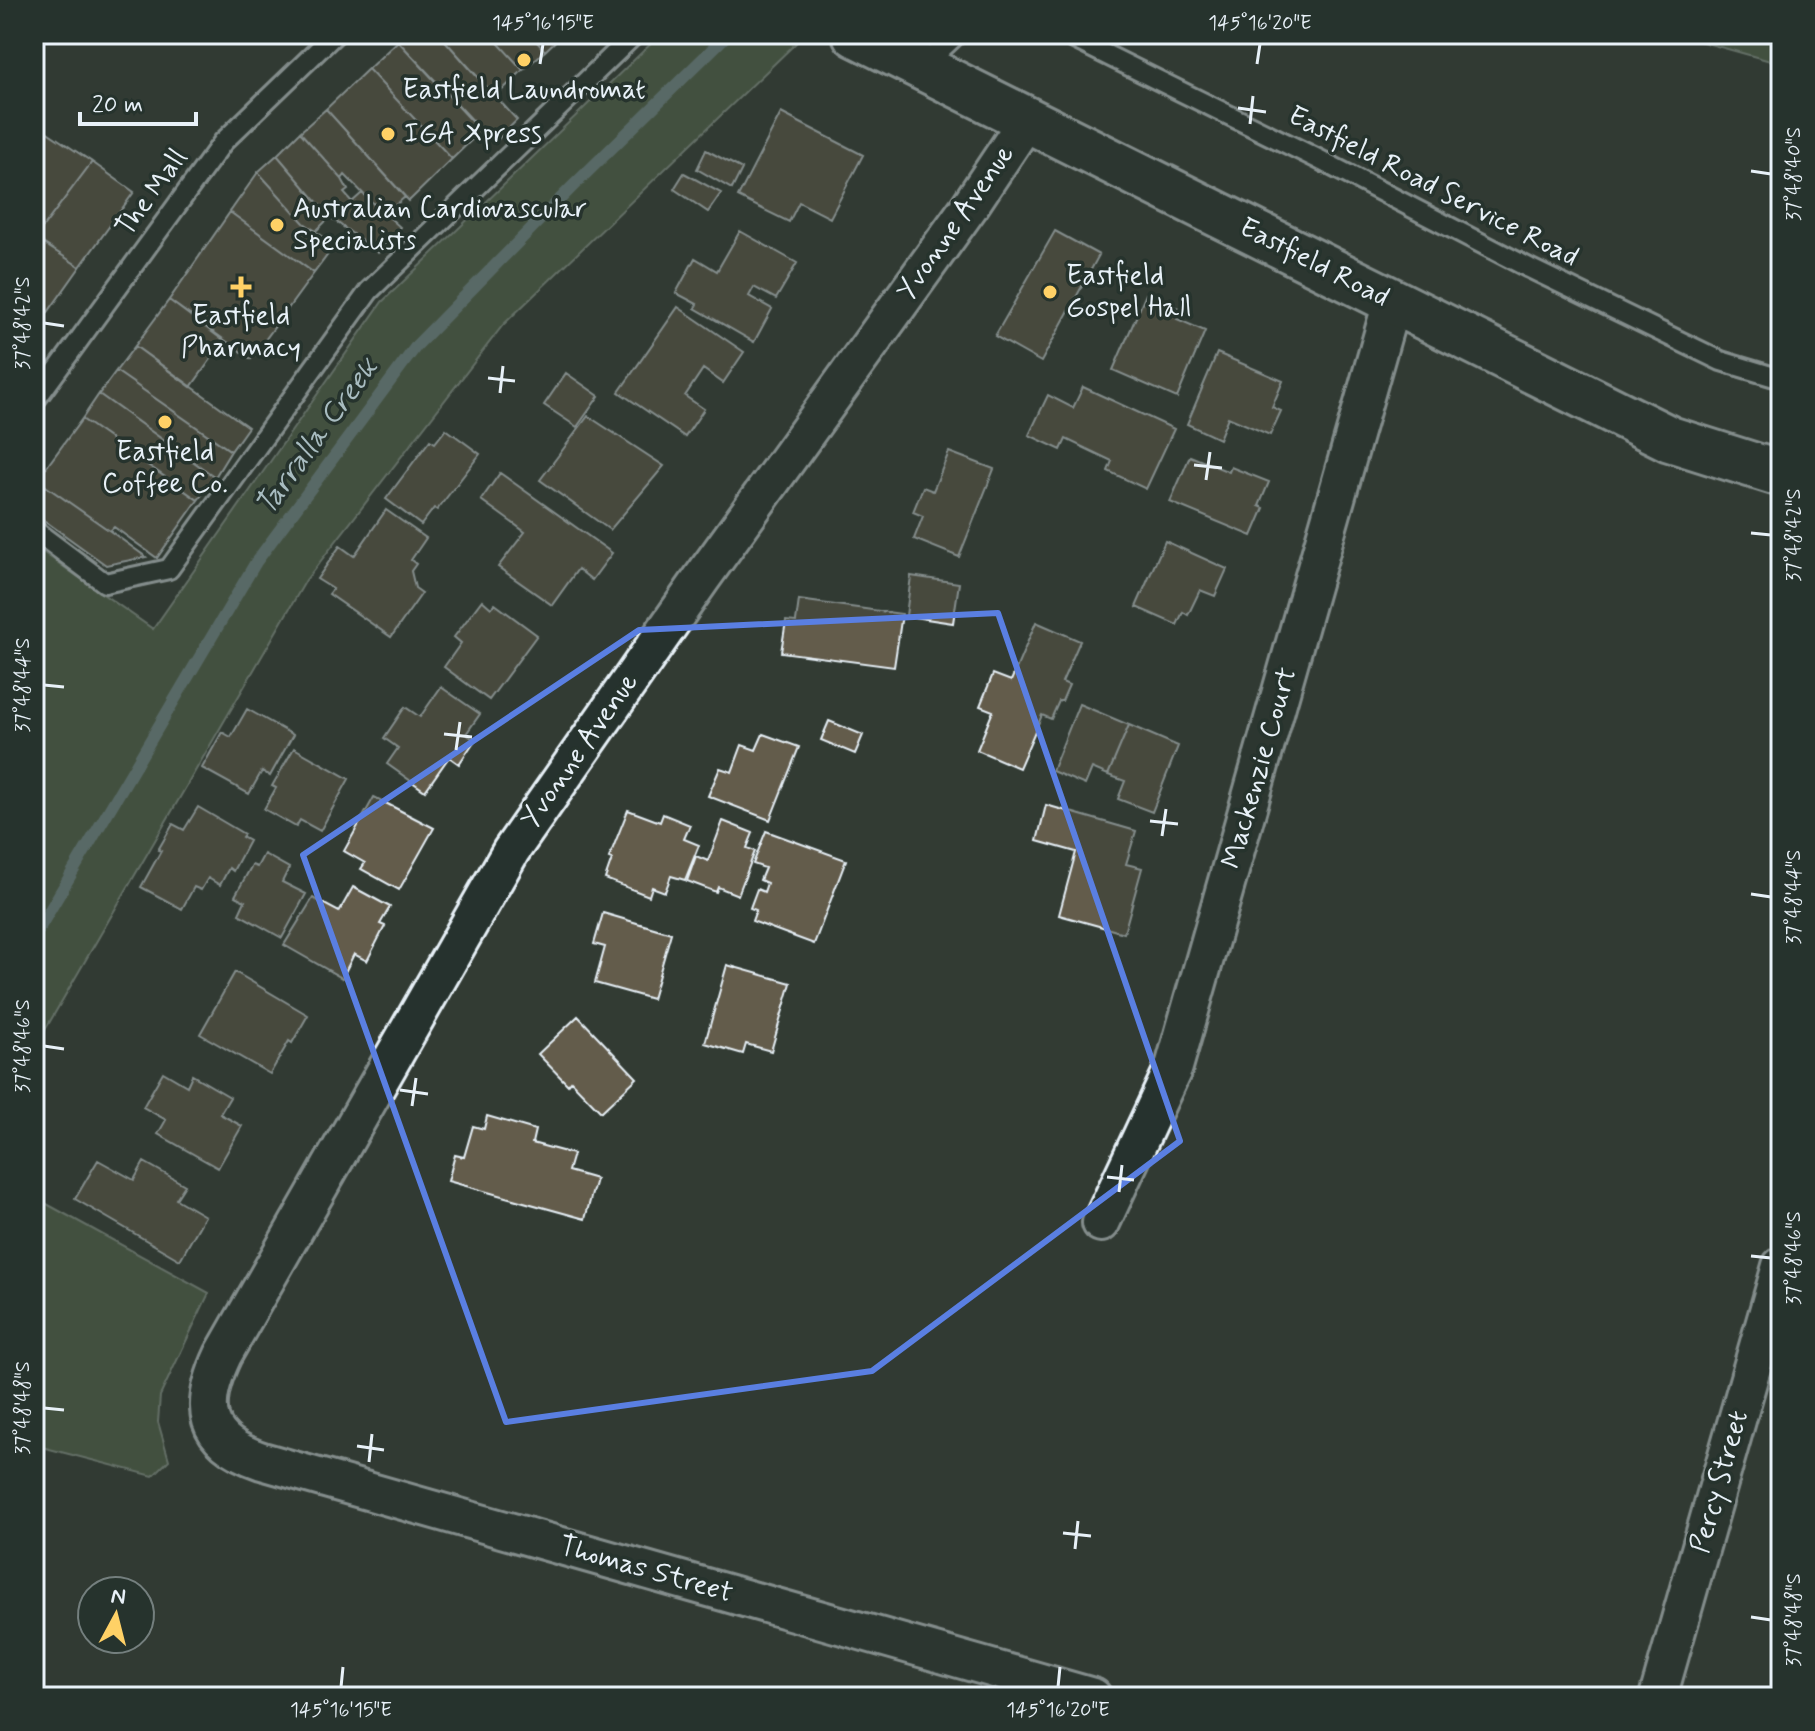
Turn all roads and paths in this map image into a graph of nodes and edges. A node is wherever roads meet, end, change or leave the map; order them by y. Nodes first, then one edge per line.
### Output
1 (335, 34) edge
2 (635, 34) edge
3 (855, 34) edge
4 (957, 34) edge
5 (1064, 34) edge
6 (922, 67) junction
7 (1027, 120) junction
8 (1392, 302) junction
9 (1781, 379) edge
10 (34, 402) edge
11 (1781, 474) edge
12 (34, 530) edge
13 (1101, 1223) dead end
14 (1781, 1266) edge
15 (212, 1424) joint
16 (1093, 1697) edge
17 (1658, 1697) edge

1 - 10 lane, The Mall
2 - 12 lane
3 - 6 main road, Eastfield Road
4 - 6 lane
5 - 9 lane, Eastfield Road Service Road
6 - 7 main road, Eastfield Road
7 - 8 main road, Eastfield Road
7 - 15 street, Yvonne Avenue
8 - 11 main road, Eastfield Road
8 - 13 street, Mackenzie Court
14 - 17 street, Percy Street
15 - 16 street, Thomas Street

